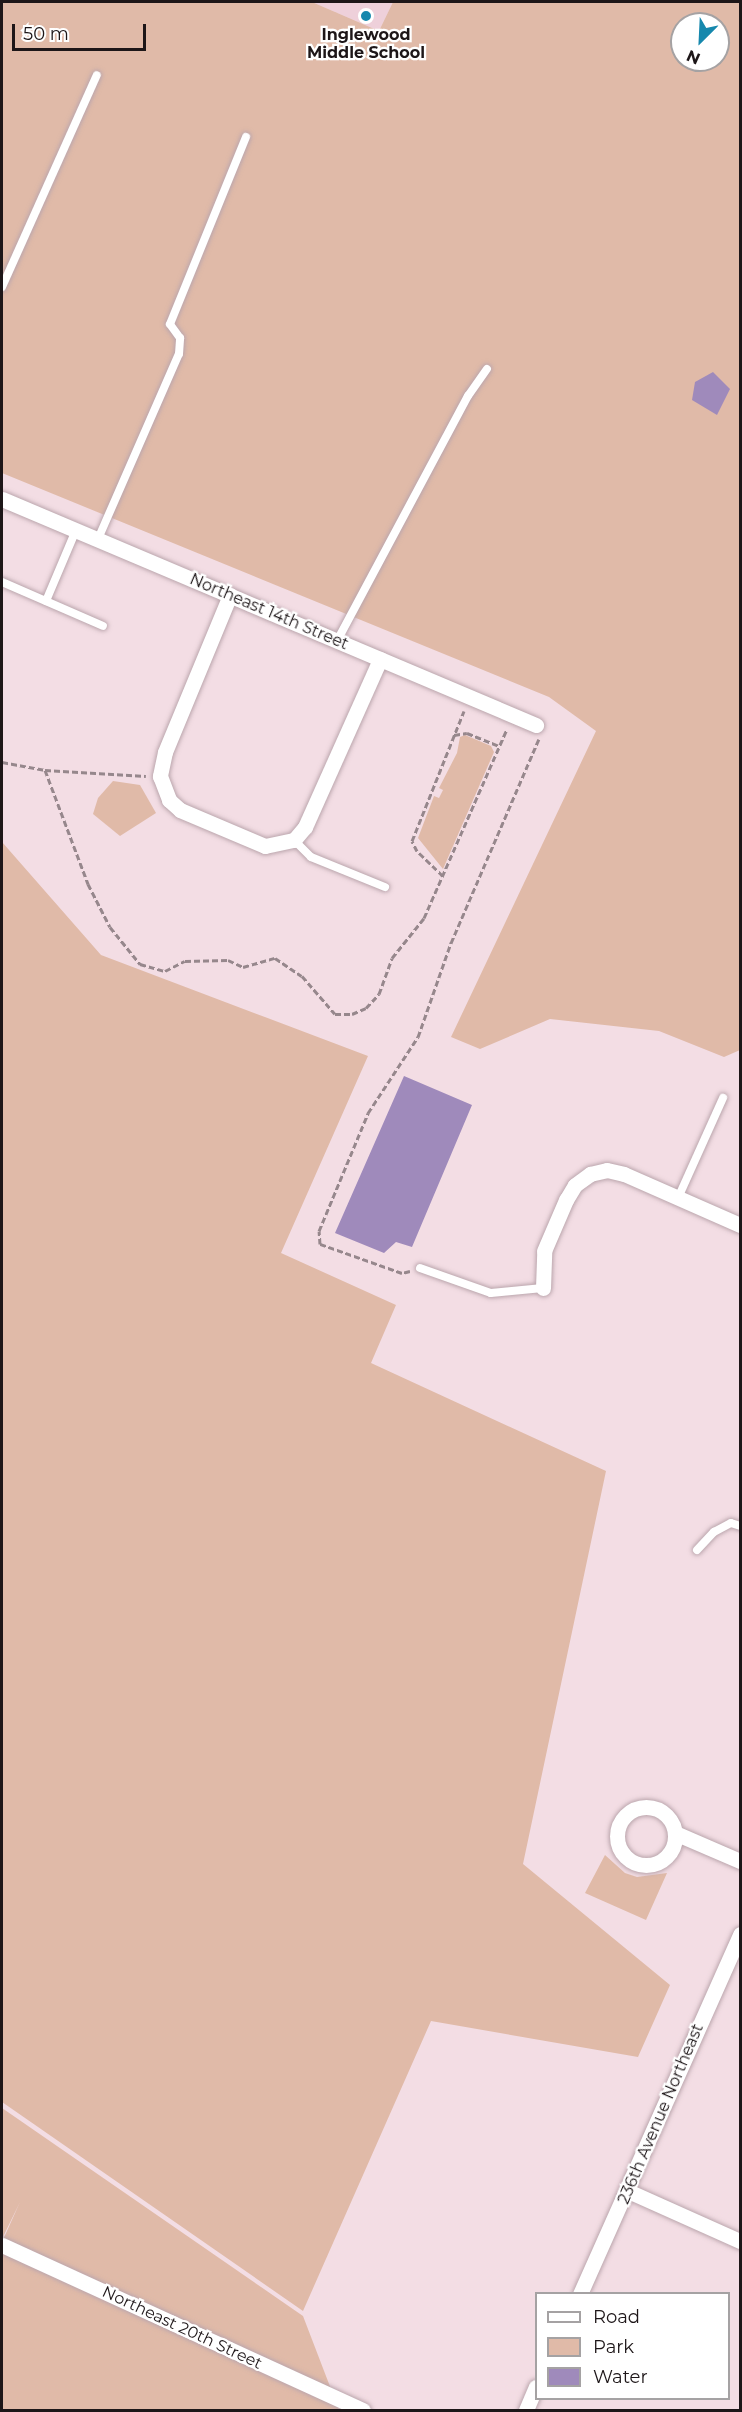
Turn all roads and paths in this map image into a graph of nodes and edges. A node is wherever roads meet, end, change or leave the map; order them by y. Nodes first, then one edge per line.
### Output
1 (97, 75) dead end
2 (246, 137) dead end
3 (2, 287) edge
4 (487, 369) dead end
5 (2, 499) edge
6 (76, 530) junction
7 (98, 540) junction
8 (2, 582) edge
9 (230, 595) junction
10 (46, 601) junction
11 (103, 626) dead end
12 (337, 640) junction
13 (380, 659) junction
14 (466, 707) dead end
15 (508, 725) dead end
16 (536, 725) joint
17 (454, 735) junction
18 (499, 746) junction
19 (2, 762) edge
20 (45, 770) junction
21 (147, 776) dead end
22 (294, 840) junction
23 (443, 876) junction
24 (385, 887) dead end
25 (723, 1098) dead end
26 (678, 1198) junction
27 (741, 1225) edge
28 (420, 1268) joint
29 (543, 1288) joint
30 (741, 1526) edge
31 (697, 1550) dead end
32 (675, 1833) dead end
33 (741, 1861) edge
34 (741, 1934) edge
35 (628, 2192) junction
36 (741, 2241) edge
37 (2, 2245) edge
38 (581, 2292) edge
39 (535, 2391) edge
40 (363, 2410) edge
41 (526, 2410) edge

1 - 3 lane
2 - 7 lane
4 - 12 lane
5 - 6 street, Northeast 14th Street
6 - 7 street, Northeast 14th Street
6 - 10 lane
7 - 9 street, Northeast 14th Street
8 - 10 lane
9 - 12 street, Northeast 14th Street
9 - 22 street
10 - 11 lane
12 - 13 street, Northeast 14th Street
13 - 16 street, Northeast 14th Street
13 - 22 street
14 - 17 path
15 - 18 path
16 - 28 path
17 - 18 path
17 - 23 path
18 - 23 path
19 - 20 path
20 - 21 path
20 - 23 path
22 - 24 lane
25 - 26 lane
26 - 27 street
26 - 29 street
28 - 29 lane
30 - 31 lane
32 - 33 street
34 - 35 street, 236th Avenue Northeast
35 - 36 street
35 - 38 street, 236th Avenue Northeast
37 - 40 street, Northeast 20th Street
39 - 41 street

